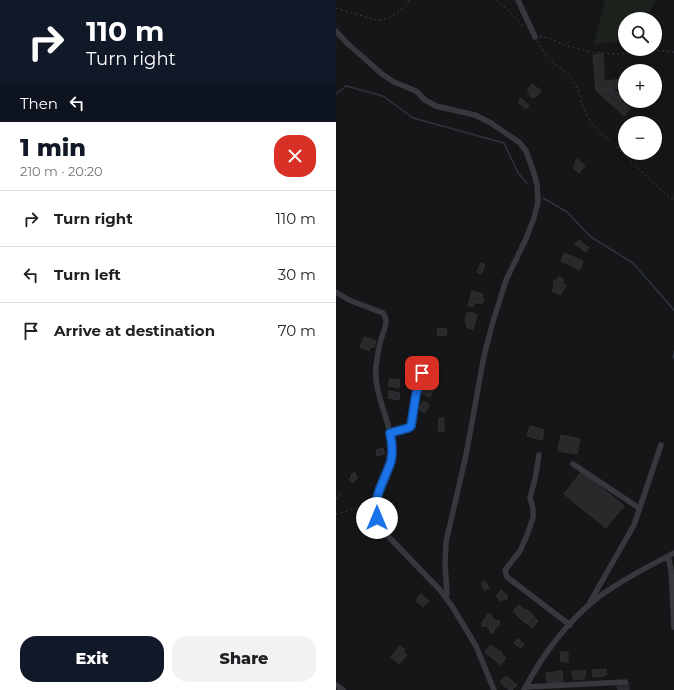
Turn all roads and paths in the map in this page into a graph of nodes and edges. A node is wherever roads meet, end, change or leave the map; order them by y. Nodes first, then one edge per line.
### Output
1 (409, 0) edge
2 (496, 0) edge
3 (518, 0) edge
4 (336, 8) edge
5 (525, 28) dead end
6 (336, 31) edge
7 (535, 37) junction
8 (674, 52) edge
9 (674, 200) edge
10 (336, 292) edge
11 (422, 373) dead end
12 (390, 433) junction
13 (660, 445) dead end
14 (539, 455) dead end
15 (573, 464) dead end
16 (342, 494) dead end
17 (336, 500) edge
18 (376, 502) junction
19 (640, 508) junction
20 (336, 514) edge
21 (674, 553) edge
22 (668, 556) junction
23 (446, 597) junction
24 (588, 606) junction
25 (570, 624) junction
26 (674, 627) edge
27 (625, 682) dead end
28 (336, 685) edge
29 (525, 688) edge
30 (343, 690) edge
31 (494, 690) edge

1 - 4 path
2 - 5 path
3 - 7 street
6 - 23 street
7 - 8 path
7 - 9 path
10 - 12 street
11 - 12 street
12 - 18 street
13 - 19 street
14 - 25 street
15 - 19 street
16 - 17 path
18 - 20 path
18 - 23 street
19 - 24 street
21 - 22 street
22 - 24 street
22 - 26 street
23 - 31 street
24 - 25 street
25 - 29 street
27 - 29 street
28 - 30 street

